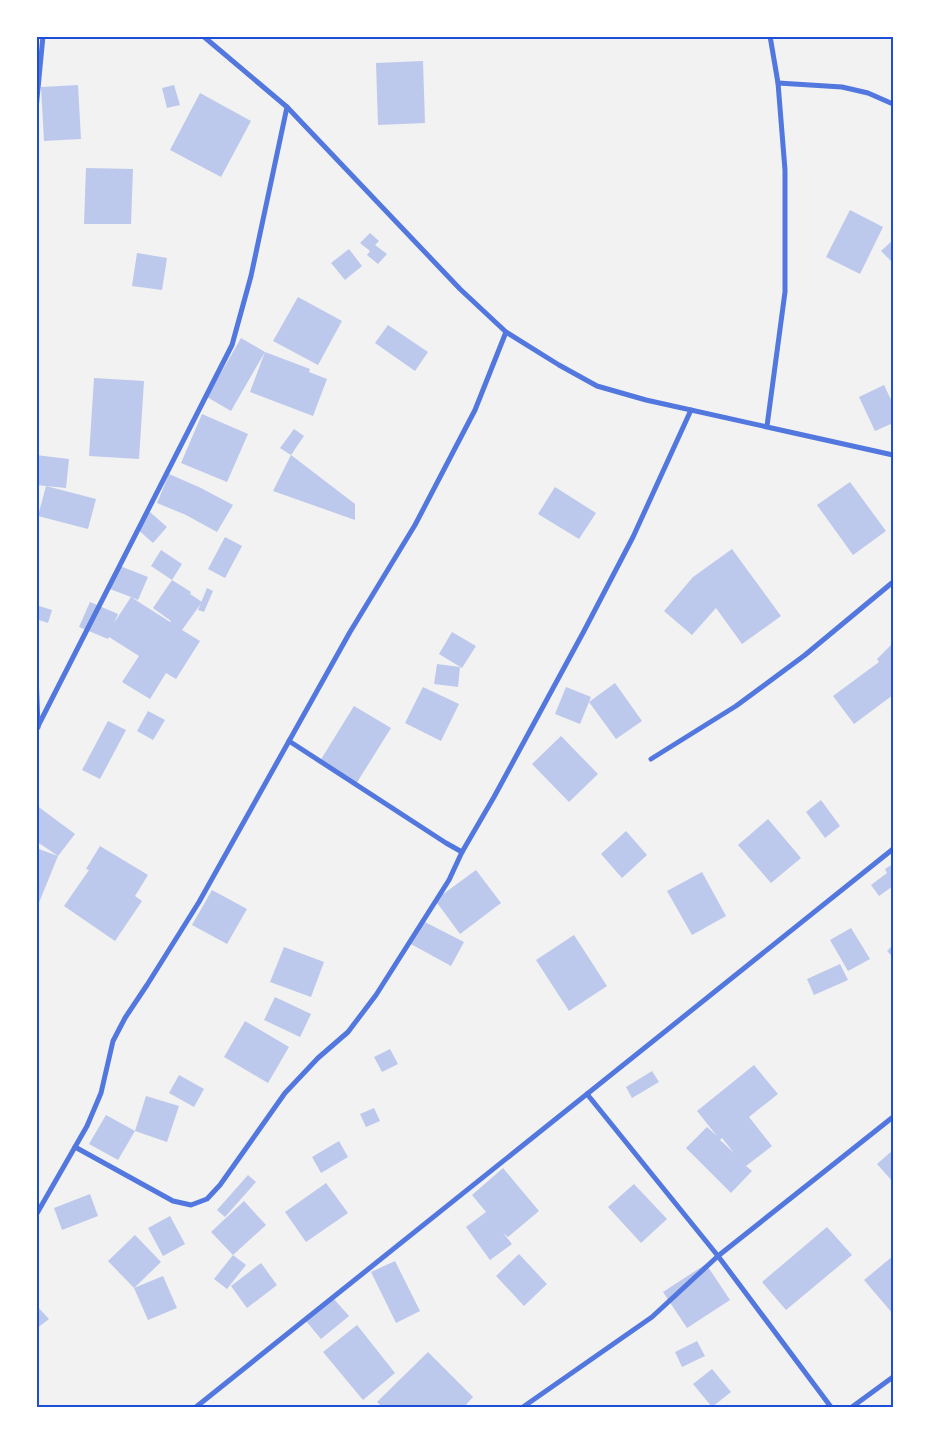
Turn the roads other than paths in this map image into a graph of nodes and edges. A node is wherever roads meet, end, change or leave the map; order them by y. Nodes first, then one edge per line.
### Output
1 (42, 36) edge
2 (203, 36) edge
3 (770, 36) edge
4 (778, 83) junction
5 (893, 104) edge
6 (287, 108) junction
7 (36, 109) edge
8 (506, 332) junction
9 (691, 410) junction
10 (767, 426) junction
11 (893, 455) edge
12 (893, 582) edge
13 (36, 674) edge
14 (37, 729) edge
15 (289, 741) junction
16 (651, 759) dead end
17 (893, 849) edge
18 (462, 852) junction
19 (587, 1094) junction
20 (893, 1117) edge
21 (75, 1147) junction
22 (36, 1215) edge
23 (718, 1256) junction
24 (893, 1377) edge
25 (196, 1407) edge
26 (523, 1407) edge
27 (831, 1407) edge
28 (852, 1407) edge

1 - 7 street
2 - 6 street
3 - 4 street
4 - 5 street
4 - 10 street
6 - 8 street
6 - 14 street
8 - 9 street
8 - 15 street
9 - 10 street
9 - 18 street
10 - 11 street
12 - 16 street
13 - 14 street
15 - 18 street
15 - 21 street
17 - 19 street
18 - 21 street
19 - 23 street
19 - 25 street
20 - 23 street
21 - 22 street
23 - 26 street
23 - 27 street
24 - 28 street

